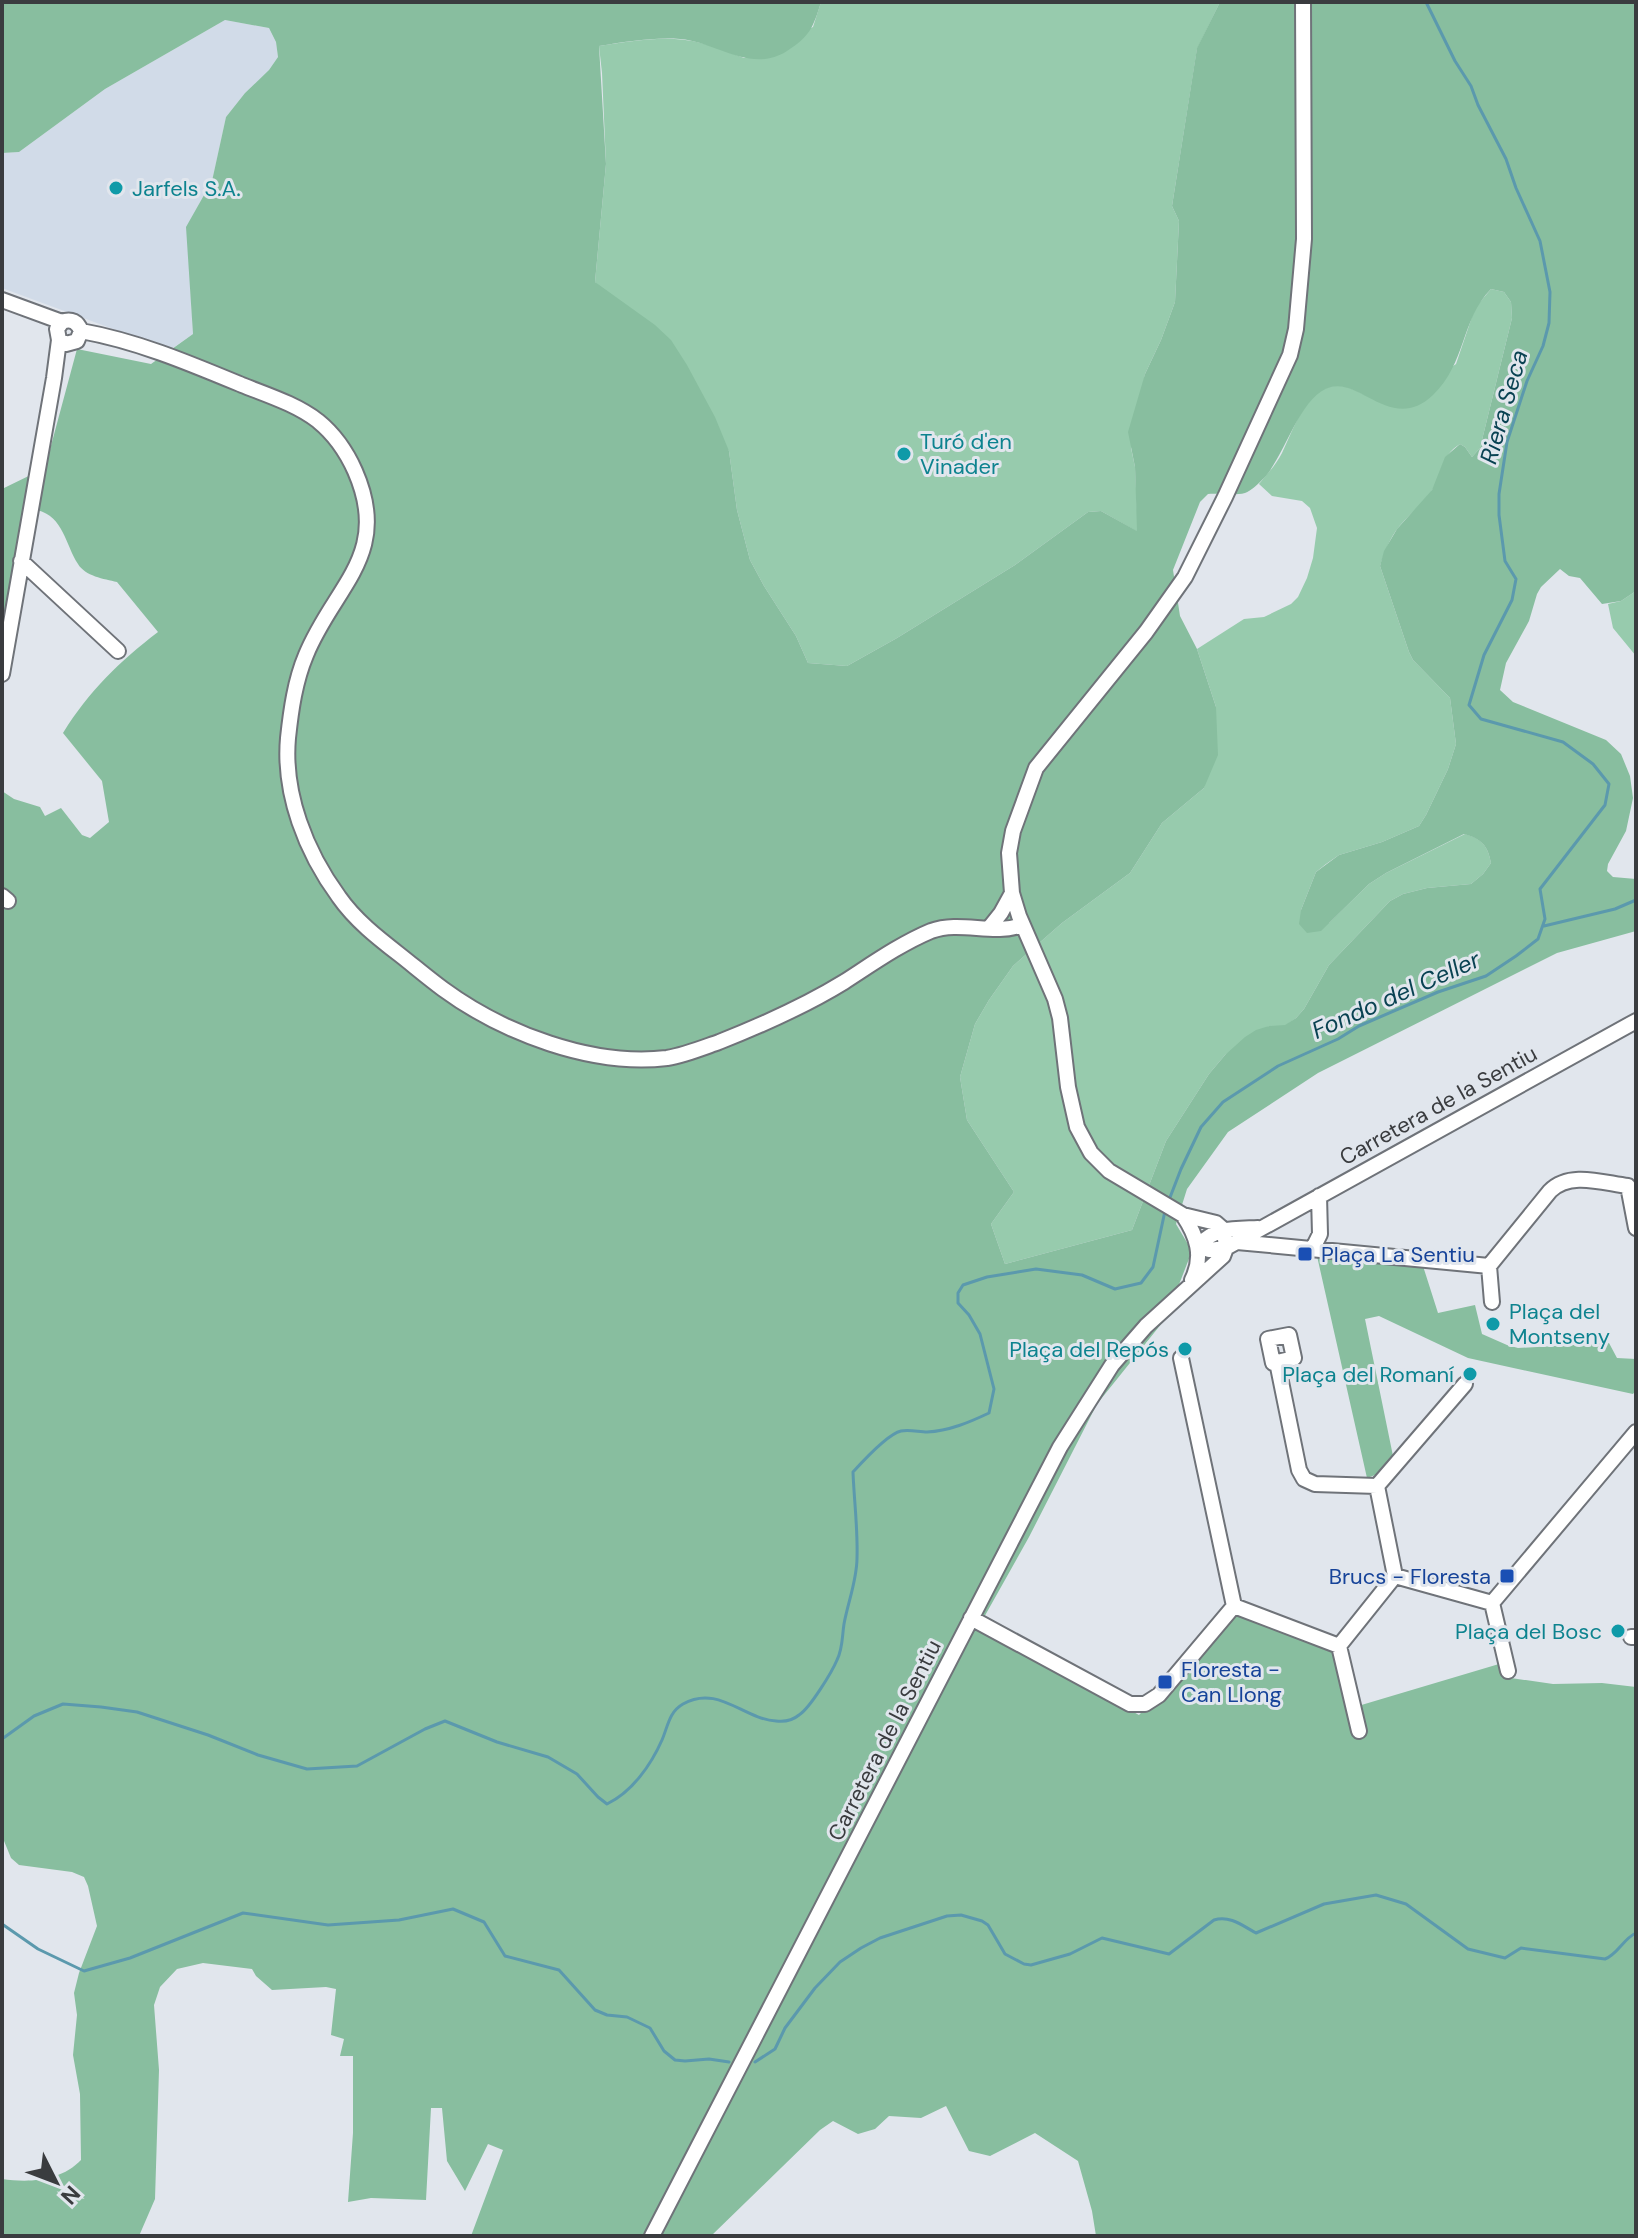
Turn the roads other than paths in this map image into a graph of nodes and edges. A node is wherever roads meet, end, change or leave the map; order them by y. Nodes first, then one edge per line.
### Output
1 (1303, 2) edge
2 (2, 300) edge
3 (62, 322) junction
4 (81, 331) junction
5 (59, 340) junction
6 (21, 561) junction
7 (118, 651) dead end
8 (2, 674) edge
9 (1012, 893) junction
10 (1021, 921) junction
11 (989, 928) junction
12 (1034, 952) junction
13 (1636, 1021) edge
14 (1632, 1181) edge
15 (1319, 1196) junction
16 (1179, 1213) junction
17 (1262, 1227) junction
18 (1636, 1228) edge
19 (1224, 1230) junction
20 (1320, 1234) junction
21 (1204, 1240) junction
22 (1229, 1247) junction
23 (1313, 1248) junction
24 (1336, 1250) junction
25 (1489, 1266) junction
26 (1187, 1287) junction
27 (1492, 1302) dead end
28 (1181, 1358) dead end
29 (1277, 1362) dead end
30 (1465, 1384) dead end
31 (1636, 1432) edge
32 (1377, 1486) junction
33 (1395, 1576) junction
34 (1492, 1603) junction
35 (1234, 1606) junction
36 (971, 1618) junction
37 (1339, 1646) junction
38 (1508, 1671) dead end
39 (1359, 1731) dead end
40 (652, 2236) edge

1 - 9 street
2 - 3 street
3 - 4 street
3 - 5 street
4 - 5 street
4 - 11 street
5 - 6 street
6 - 7 street
6 - 8 street
9 - 10 street
9 - 11 street
10 - 11 street
10 - 12 street
11 - 12 street
12 - 16 street
13 - 15 street, Carretera de la Sentiu
14 - 18 street
14 - 25 street
15 - 17 street, Carretera de la Sentiu
15 - 20 street
16 - 19 street
16 - 21 street
17 - 19 street
17 - 22 street, Carretera de la Sentiu
19 - 21 street
19 - 22 street
20 - 23 street
20 - 24 street
21 - 22 street
21 - 26 street
22 - 23 street
22 - 26 street, Carretera de la Sentiu
23 - 24 street
24 - 25 street
25 - 27 street
26 - 36 street, Carretera de la Sentiu
28 - 35 street
29 - 32 street
30 - 32 street
31 - 34 street
32 - 33 street
33 - 34 street
33 - 37 street
34 - 38 street
35 - 36 street
35 - 37 street
36 - 40 street, Carretera de la Sentiu
37 - 39 street

